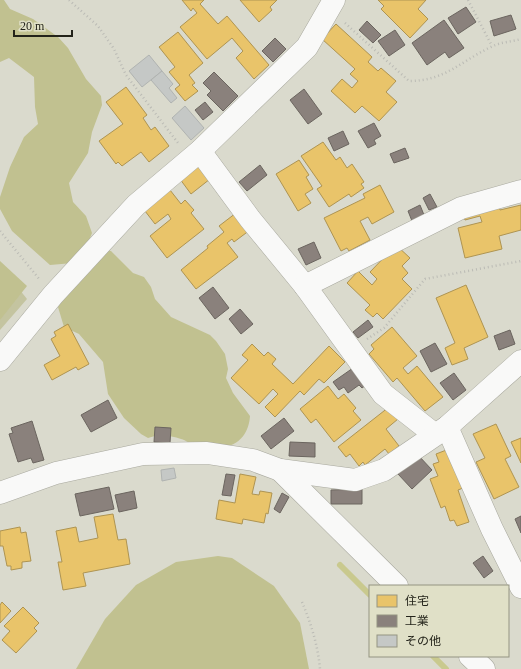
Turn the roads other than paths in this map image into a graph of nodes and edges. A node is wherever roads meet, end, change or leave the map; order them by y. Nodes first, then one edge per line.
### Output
1 (334, 0) edge
2 (195, 154) junction
3 (521, 191) edge
4 (304, 286) junction
5 (0, 360) edge
6 (521, 361) edge
7 (440, 430) junction
8 (280, 470) junction
9 (0, 493) edge
10 (396, 585) edge
11 (521, 586) edge
12 (471, 657) edge
13 (484, 669) edge

1 - 2 street
2 - 4 street
2 - 5 street
3 - 4 street
4 - 7 street
6 - 7 street
7 - 8 street
7 - 11 street
8 - 9 street
8 - 10 street
12 - 13 street

